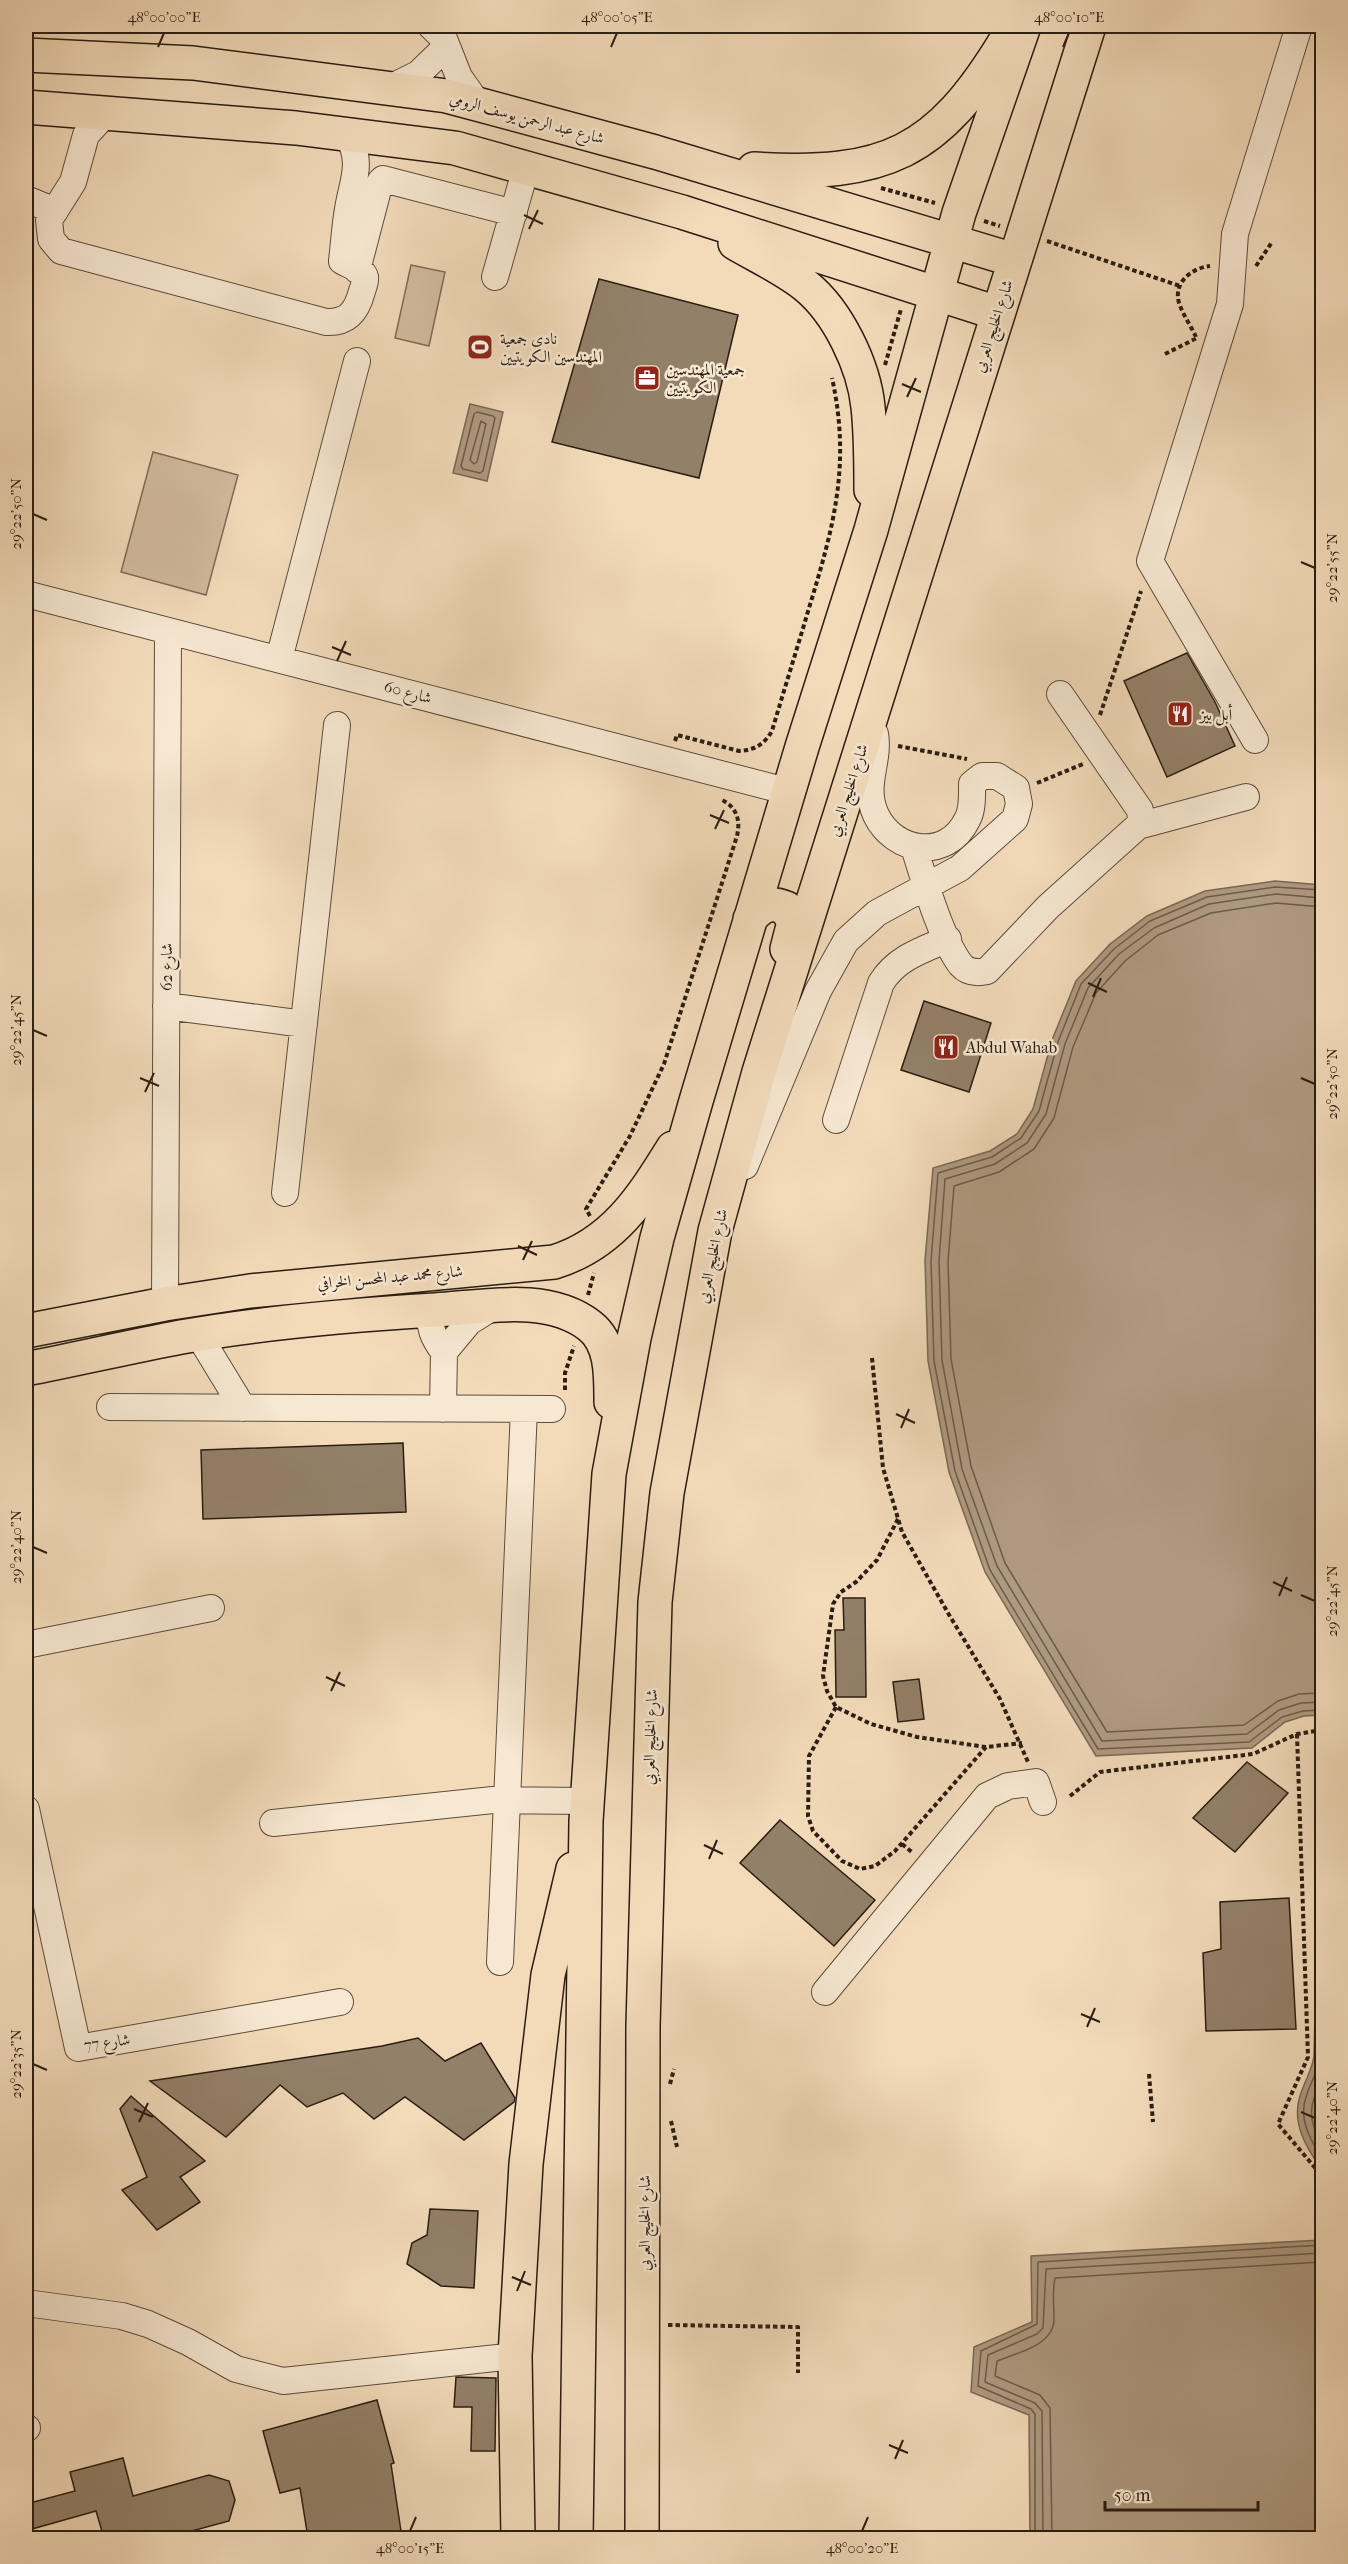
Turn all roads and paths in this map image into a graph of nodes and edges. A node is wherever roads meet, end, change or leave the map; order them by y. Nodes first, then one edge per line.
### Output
1 (431, 26) edge
2 (1014, 26) edge
3 (1024, 26) edge
4 (1089, 26) edge
5 (1299, 26) edge
6 (446, 47) junction
7 (26, 55) edge
8 (388, 89) junction
9 (478, 104) junction
10 (26, 107) edge
11 (106, 113) junction
12 (348, 135) junction
13 (655, 152) junction
14 (687, 161) junction
15 (526, 168) junction
16 (26, 199) edge
17 (639, 200) junction
18 (60, 203) junction
19 (681, 212) junction
20 (514, 213) junction
21 (948, 219) junction
22 (1018, 246) junction
23 (349, 265) junction
24 (1232, 275) junction
25 (495, 277) dead end
26 (1180, 286) junction
27 (936, 294) junction
28 (997, 313) junction
29 (1197, 338) dead end
30 (357, 361) dead end
31 (871, 530) junction
32 (1150, 561) junction
33 (26, 594) edge
34 (168, 631) junction
35 (279, 659) junction
36 (1060, 694) dead end
37 (870, 721) junction
38 (337, 725) dead end
39 (1092, 740) junction
40 (1255, 740) dead end
41 (1029, 786) dead end
42 (790, 792) junction
43 (1246, 796) dead end
44 (1138, 826) junction
45 (914, 848) junction
46 (926, 886) junction
47 (750, 919) junction
48 (948, 939) junction
49 (166, 1006) junction
50 (303, 1024) junction
51 (759, 1072) junction
52 (691, 1119) junction
53 (836, 1120) dead end
54 (285, 1194) dead end
55 (715, 1232) junction
56 (400, 1276) junction
57 (165, 1304) junction
58 (493, 1307) junction
59 (423, 1310) junction
60 (26, 1331) edge
61 (198, 1334) junction
62 (444, 1352) junction
63 (872, 1358) dead end
64 (26, 1369) edge
65 (110, 1407) dead end
66 (243, 1408) junction
67 (443, 1408) junction
68 (524, 1409) junction
69 (552, 1409) dead end
70 (609, 1474) junction
71 (898, 1518) junction
72 (212, 1608) dead end
73 (26, 1645) edge
74 (836, 1707) junction
75 (1323, 1730) edge
76 (1297, 1734) junction
77 (1022, 1743) junction
78 (986, 1747) junction
79 (1040, 1792) joint
80 (1070, 1796) dead end
81 (507, 1801) junction
82 (26, 1809) edge
83 (586, 1811) junction
84 (273, 1823) dead end
85 (500, 1962) dead end
86 (825, 1992) dead end
87 (340, 2002) dead end
88 (1149, 2074) dead end
89 (1153, 2122) dead end
90 (1323, 2176) edge
91 (26, 2303) edge
92 (644, 2325) junction
93 (515, 2356) junction
94 (798, 2373) dead end
95 (518, 2538) edge
96 (576, 2538) edge
97 (642, 2538) edge

1 - 6 street
2 - 14 main road
3 - 21 main road
4 - 22 main road, شارع الخليج العربي
5 - 24 street
6 - 8 street
6 - 9 street
7 - 8 main road, شارع عبد الرحمن يوسف الرومي
8 - 9 main road, شارع عبد الرحمن يوسف الرومي
9 - 13 main road, شارع عبد الرحمن يوسف الرومي
10 - 11 main road
11 - 12 main road
11 - 18 street
12 - 15 main road
12 - 23 street
13 - 14 main road, شارع عبد الرحمن يوسف الرومي
13 - 17 main road
14 - 21 main road, شارع عبد الرحمن يوسف الرومي
15 - 17 main road
15 - 20 street
16 - 18 street
17 - 19 main road
18 - 23 street
19 - 27 main road
19 - 31 main road
20 - 23 street
20 - 25 street
21 - 22 main road, شارع عبد الرحمن يوسف الرومي
21 - 22 path
21 - 27 main road
22 - 26 path
22 - 28 main road, شارع الخليج العربي
24 - 26 path
24 - 32 street
26 - 29 path
27 - 28 main road
27 - 31 main road
28 - 37 main road, شارع الخليج العربي
30 - 35 street
31 - 42 main road
32 - 39 path
32 - 40 street
33 - 34 street, شارع 60
34 - 35 street, شارع 60
34 - 49 street, شارع 62
35 - 42 street, شارع 60
36 - 39 street
37 - 45 street
37 - 51 main road, شارع الخليج العربي
38 - 50 street
39 - 41 path
39 - 44 street
42 - 47 main road
43 - 44 street
44 - 48 street
45 - 46 street
45 - 46 street
46 - 48 street
46 - 55 street
47 - 51 main road
47 - 52 main road
48 - 53 street
49 - 50 street
49 - 57 street, شارع 62
50 - 54 street
51 - 55 main road, شارع الخليج العربي
52 - 56 main road, شارع محمد عبد المحسن الخرافي
52 - 70 main road
55 - 92 main road, شارع الخليج العربي
56 - 57 main road, شارع محمد عبد المحسن الخرافي
56 - 59 main road
57 - 60 main road, شارع محمد عبد المحسن الخرافي
58 - 59 main road, شارع محمد عبد المحسن الخرافي
58 - 62 street
58 - 70 main road, شارع محمد عبد المحسن الخرافي
59 - 61 main road, شارع محمد عبد المحسن الخرافي
59 - 62 street
61 - 64 main road, شارع محمد عبد المحسن الخرافي
61 - 66 street
62 - 67 street
63 - 71 path
65 - 66 street
66 - 67 street
67 - 68 street
68 - 69 street
68 - 81 street
70 - 83 main road
71 - 74 path
71 - 77 path
72 - 73 street
74 - 78 path
74 - 78 path
75 - 76 path
76 - 80 path
76 - 90 path
77 - 78 path
77 - 79 path
79 - 86 street
81 - 83 street
81 - 84 street
81 - 85 street
82 - 87 street, شارع 77
83 - 93 main road
83 - 96 main road
88 - 89 path
91 - 93 street
92 - 94 path
92 - 97 main road, شارع الخليج العربي
93 - 95 main road

